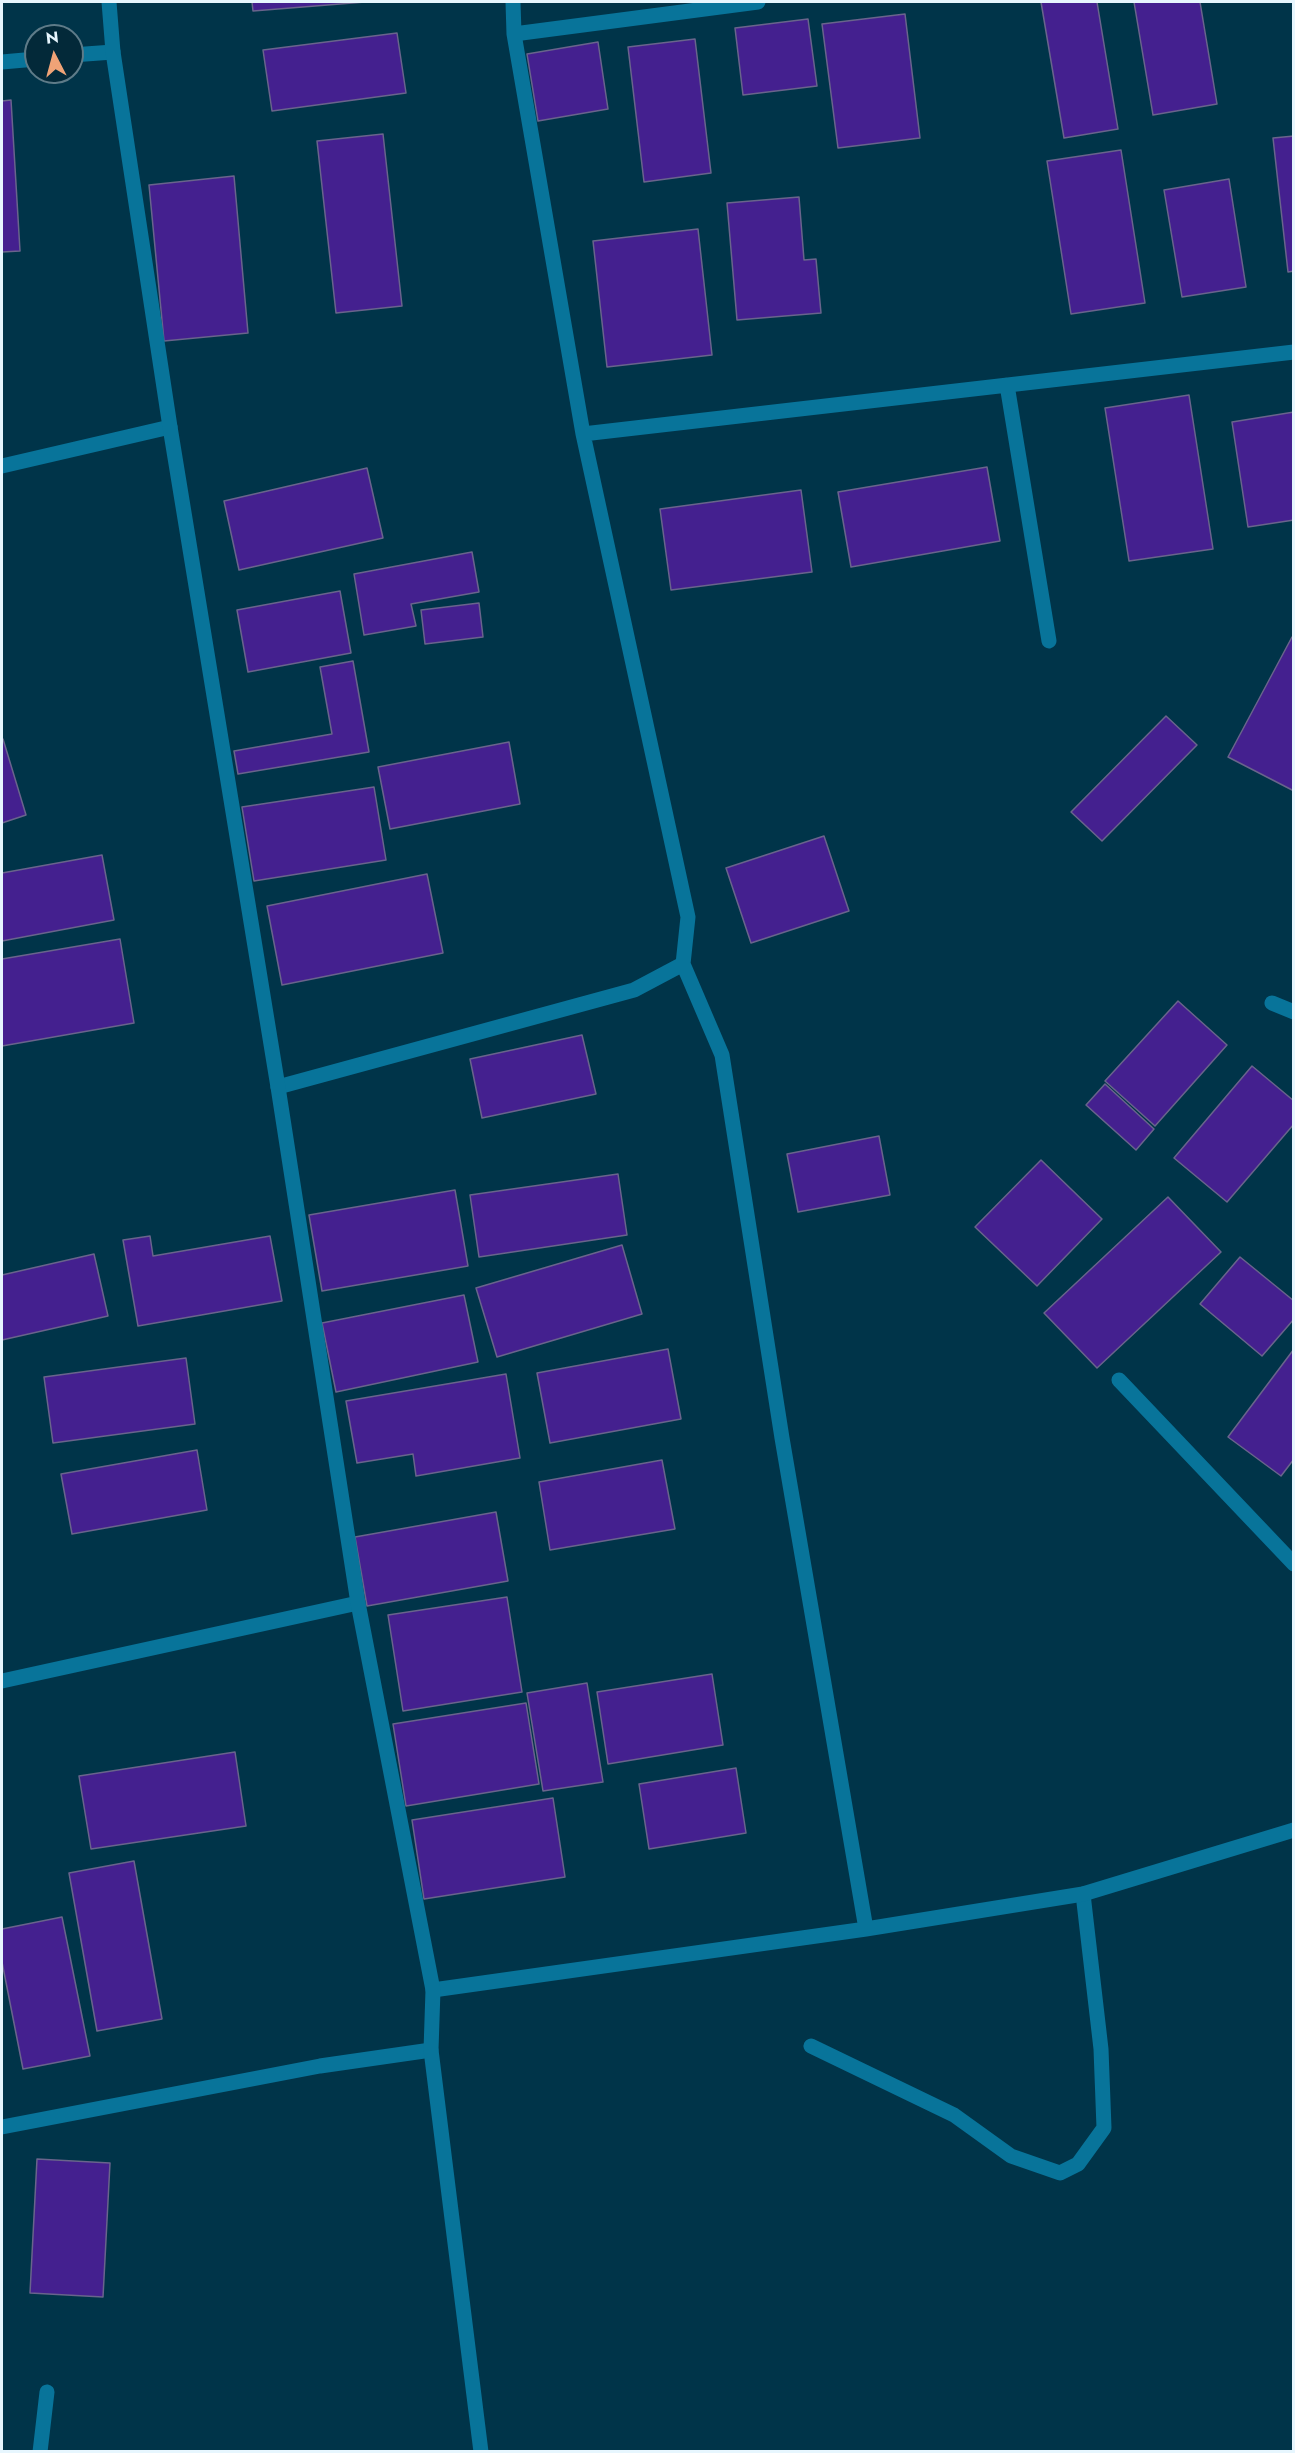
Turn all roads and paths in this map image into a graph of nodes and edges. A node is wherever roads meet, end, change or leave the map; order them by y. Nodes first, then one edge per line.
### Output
1 (109, 2) edge
2 (513, 2) edge
3 (758, 2) edge
4 (514, 34) junction
5 (113, 52) junction
6 (84, 54) edge
7 (24, 60) edge
8 (2, 62) edge
9 (1293, 352) edge
10 (1007, 385) junction
11 (170, 427) junction
12 (584, 434) junction
13 (2, 466) edge
14 (1049, 641) dead end
15 (683, 964) junction
16 (1272, 1003) dead end
17 (1293, 1012) edge
18 (278, 1087) junction
19 (1119, 1380) dead end
20 (1293, 1564) edge
21 (358, 1603) junction
22 (2, 1681) edge
23 (1293, 1830) edge
24 (1083, 1894) junction
25 (866, 1929) junction
26 (433, 1990) junction
27 (811, 2046) dead end
28 (431, 2050) junction
29 (2, 2127) edge
30 (47, 2392) dead end
31 (40, 2451) edge
32 (481, 2451) edge

1 - 5 street
2 - 4 street
3 - 4 street
4 - 12 street
5 - 6 street
5 - 11 street
7 - 8 street
9 - 10 street
10 - 12 street
10 - 14 street
11 - 13 street
11 - 18 street
12 - 15 street
15 - 18 street
15 - 25 street
16 - 17 street
18 - 21 street
19 - 20 street
21 - 22 street
21 - 26 street
23 - 24 street
24 - 25 street
24 - 27 street
25 - 26 street
26 - 28 street
28 - 29 street
28 - 32 street
30 - 31 street

